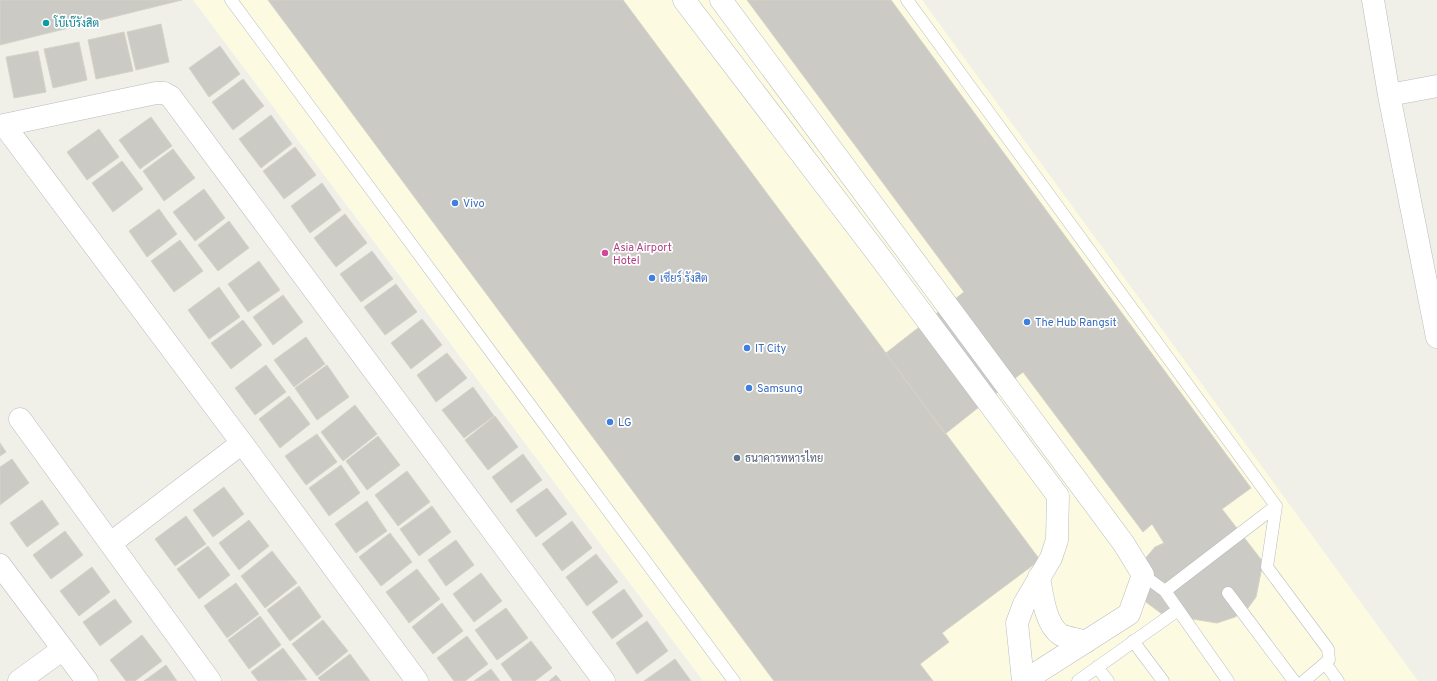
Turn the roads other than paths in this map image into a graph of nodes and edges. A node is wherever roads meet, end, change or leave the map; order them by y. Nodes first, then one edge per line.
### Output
1 (231, 0) edge
2 (684, 0) edge
3 (720, 0) edge
4 (906, 0) edge
5 (1373, 0) edge
6 (1437, 86) edge
7 (1389, 95) junction
8 (1437, 337) edge
9 (20, 418) dead end
10 (242, 443) junction
11 (1276, 506) junction
12 (111, 543) junction
13 (0, 565) edge
14 (1143, 575) junction
15 (1039, 577) junction
16 (1165, 591) junction
17 (1228, 593) dead end
18 (1178, 610) junction
19 (1133, 641) junction
20 (1086, 642) junction
21 (63, 649) junction
22 (1325, 663) junction
23 (1097, 667) junction
24 (1034, 678) edge
25 (19, 681) edge
26 (87, 681) edge
27 (210, 681) edge
28 (417, 681) edge
29 (604, 681) edge
30 (734, 681) edge
31 (1078, 681) edge
32 (1108, 681) edge
33 (1164, 681) edge
34 (1228, 681) edge
35 (1294, 681) edge
36 (1304, 681) edge
37 (1338, 681) edge

1 - 30 lane
2 - 15 street
3 - 14 street
4 - 11 lane
5 - 7 street
6 - 7 street
7 - 8 street
9 - 12 street
10 - 12 street
10 - 28 street
10 - 29 street
11 - 16 lane
11 - 22 lane
12 - 27 street
13 - 21 street
14 - 16 lane
14 - 20 street
15 - 20 street
15 - 24 street
16 - 18 lane
17 - 35 lane
18 - 19 lane
18 - 34 lane
19 - 23 lane
19 - 33 lane
20 - 24 street
21 - 25 street
21 - 26 street
22 - 36 lane
22 - 37 lane
23 - 31 lane
23 - 32 lane

